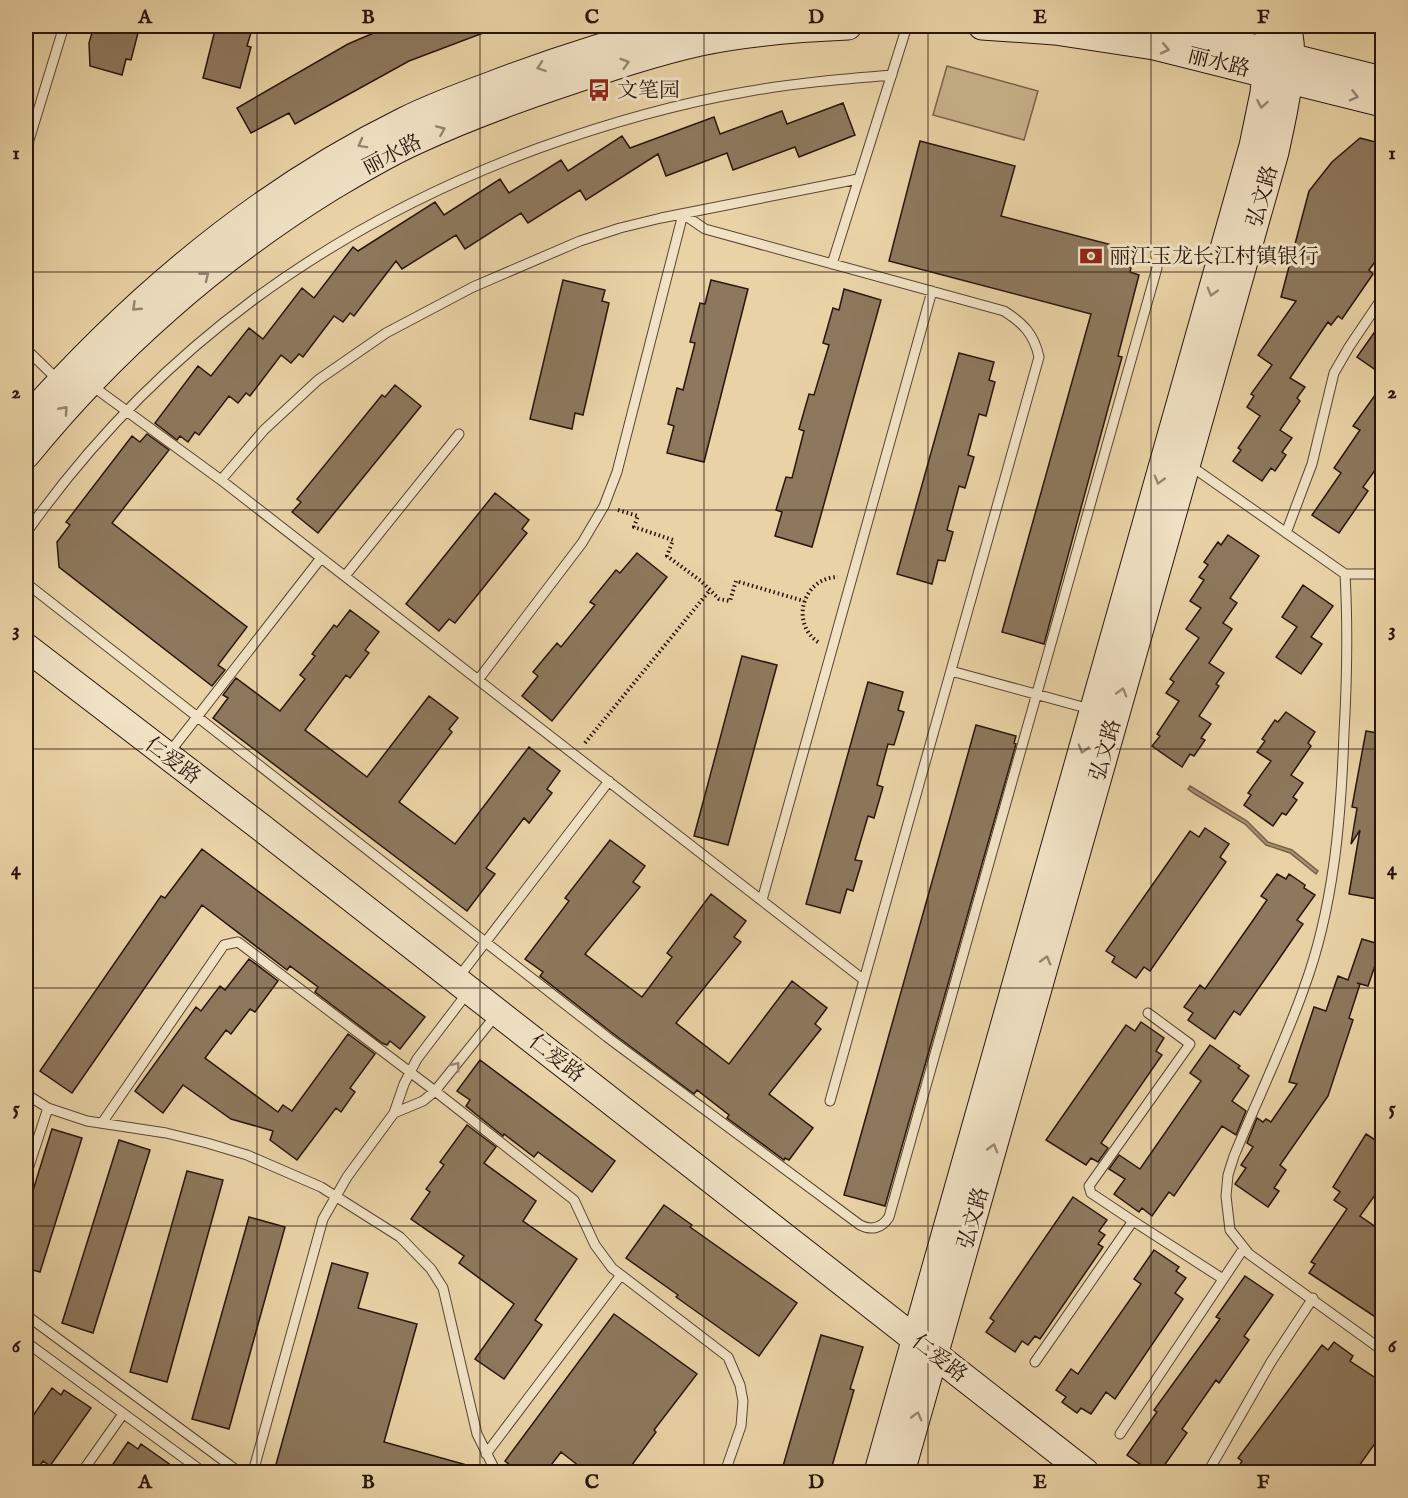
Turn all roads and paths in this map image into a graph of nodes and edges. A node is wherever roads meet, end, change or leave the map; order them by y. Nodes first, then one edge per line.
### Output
1 (64, 26) edge
2 (848, 26) edge
3 (907, 26) edge
4 (982, 26) edge
5 (1164, 26) edge
6 (1286, 26) edge
7 (668, 27) edge
8 (1277, 57) edge
9 (892, 75) junction
10 (1383, 80) edge
11 (1383, 103) edge
12 (26, 150) edge
13 (858, 179) junction
14 (683, 214) junction
15 (831, 264) junction
16 (1156, 268) dead end
17 (932, 291) junction
18 (1383, 298) edge
19 (26, 349) edge
20 (60, 381) junction
21 (89, 384) junction
22 (126, 411) junction
23 (26, 420) edge
24 (459, 434) dead end
25 (26, 455) edge
26 (1186, 463) junction
27 (221, 480) junction
28 (604, 506) junction
29 (26, 533) edge
30 (1286, 533) junction
31 (321, 558) junction
32 (1345, 574) junction
33 (1383, 574) edge
34 (345, 576) junction
35 (852, 579) junction
36 (26, 583) edge
37 (710, 590) junction
38 (804, 601) junction
39 (26, 647) edge
40 (832, 647) junction
41 (951, 671) junction
42 (478, 680) junction
43 (1036, 694) junction
44 (1093, 710) junction
45 (197, 717) junction
46 (167, 755) junction
47 (575, 755) junction
48 (609, 782) junction
49 (762, 900) junction
50 (486, 942) junction
51 (864, 980) junction
52 (463, 985) junction
53 (498, 1012) junction
54 (1148, 1013) dead end
55 (410, 1073) junction
56 (435, 1091) junction
57 (26, 1094) edge
58 (830, 1101) dead end
59 (48, 1108) junction
60 (394, 1113) junction
61 (102, 1123) junction
62 (26, 1175) edge
63 (336, 1196) junction
64 (1133, 1221) junction
65 (1244, 1248) junction
66 (621, 1275) junction
67 (1223, 1279) junction
68 (1313, 1298) junction
69 (26, 1315) edge
70 (26, 1342) edge
71 (925, 1346) junction
72 (1383, 1350) edge
73 (1035, 1362) dead end
74 (123, 1414) junction
75 (1120, 1434) dead end
76 (486, 1454) junction
77 (82, 1473) edge
78 (203, 1473) edge
79 (239, 1473) edge
80 (253, 1473) edge
81 (496, 1473) edge
82 (725, 1473) edge
83 (878, 1473) edge
84 (901, 1473) edge
85 (1085, 1473) edge
86 (1208, 1473) edge

1 - 12 lane
21 -> 2 street, 丽水路
3 - 9 lane
4 -> 8 street, 丽水路
5 - 8 street, 丽水路
6 - 8 street, 弘文路
7 -> 20 street, 丽水路
8 - 10 street, 丽水路
8 -> 11 street, 丽水路
8 - 26 street, 弘文路
8 -> 44 street, 弘文路
9 - 13 lane
9 - 22 lane
13 - 14 lane
13 - 15 lane
14 - 15 lane
14 - 27 lane
14 - 28 lane
15 - 17 lane
16 - 43 lane
17 - 35 lane
17 - 41 lane
18 - 30 lane
19 - 20 lane
20 - 23 street, 丽水路
21 - 22 lane
25 -> 21 street, 丽水路
22 - 27 lane
22 - 29 lane
24 - 34 lane
26 - 30 lane
71 -> 26 street, 弘文路
27 - 31 lane
28 - 37 path
28 - 42 lane
30 - 32 lane
31 - 34 lane
31 - 45 lane
32 - 33 lane
32 - 65 lane
34 - 42 lane
35 - 38 path
35 - 40 lane
36 - 45 lane
37 - 38 path
37 - 47 path
38 - 40 path
39 - 46 street, 仁爱路
40 - 49 lane
41 - 43 lane
41 - 51 lane
42 - 47 lane
43 - 44 lane
43 - 50 lane
44 -> 71 street, 弘文路
45 - 46 lane
45 - 50 lane
46 - 52 street, 仁爱路
47 - 48 lane
48 - 49 lane
48 - 50 lane
49 - 51 lane
50 - 52 lane
51 - 58 lane
52 - 53 street, 仁爱路
52 - 55 lane
56 -> 53 lane
53 - 71 street, 仁爱路
54 - 64 lane
55 - 56 lane
55 - 60 lane
55 - 61 lane
56 - 60 lane
56 - 66 lane
57 - 59 lane
59 - 61 lane
59 - 62 lane
60 - 63 lane
61 - 63 lane
63 - 76 lane
63 - 80 lane
64 - 67 lane
64 - 73 lane
65 - 67 lane
65 - 68 lane
66 - 76 lane
66 - 82 lane
67 - 75 lane
68 - 72 lane
68 - 86 lane
69 - 79 lane
70 - 74 lane
71 - 83 street, 弘文路
84 -> 71 street, 弘文路
71 - 85 street, 仁爱路
74 - 77 lane
74 - 78 lane
76 - 81 lane

